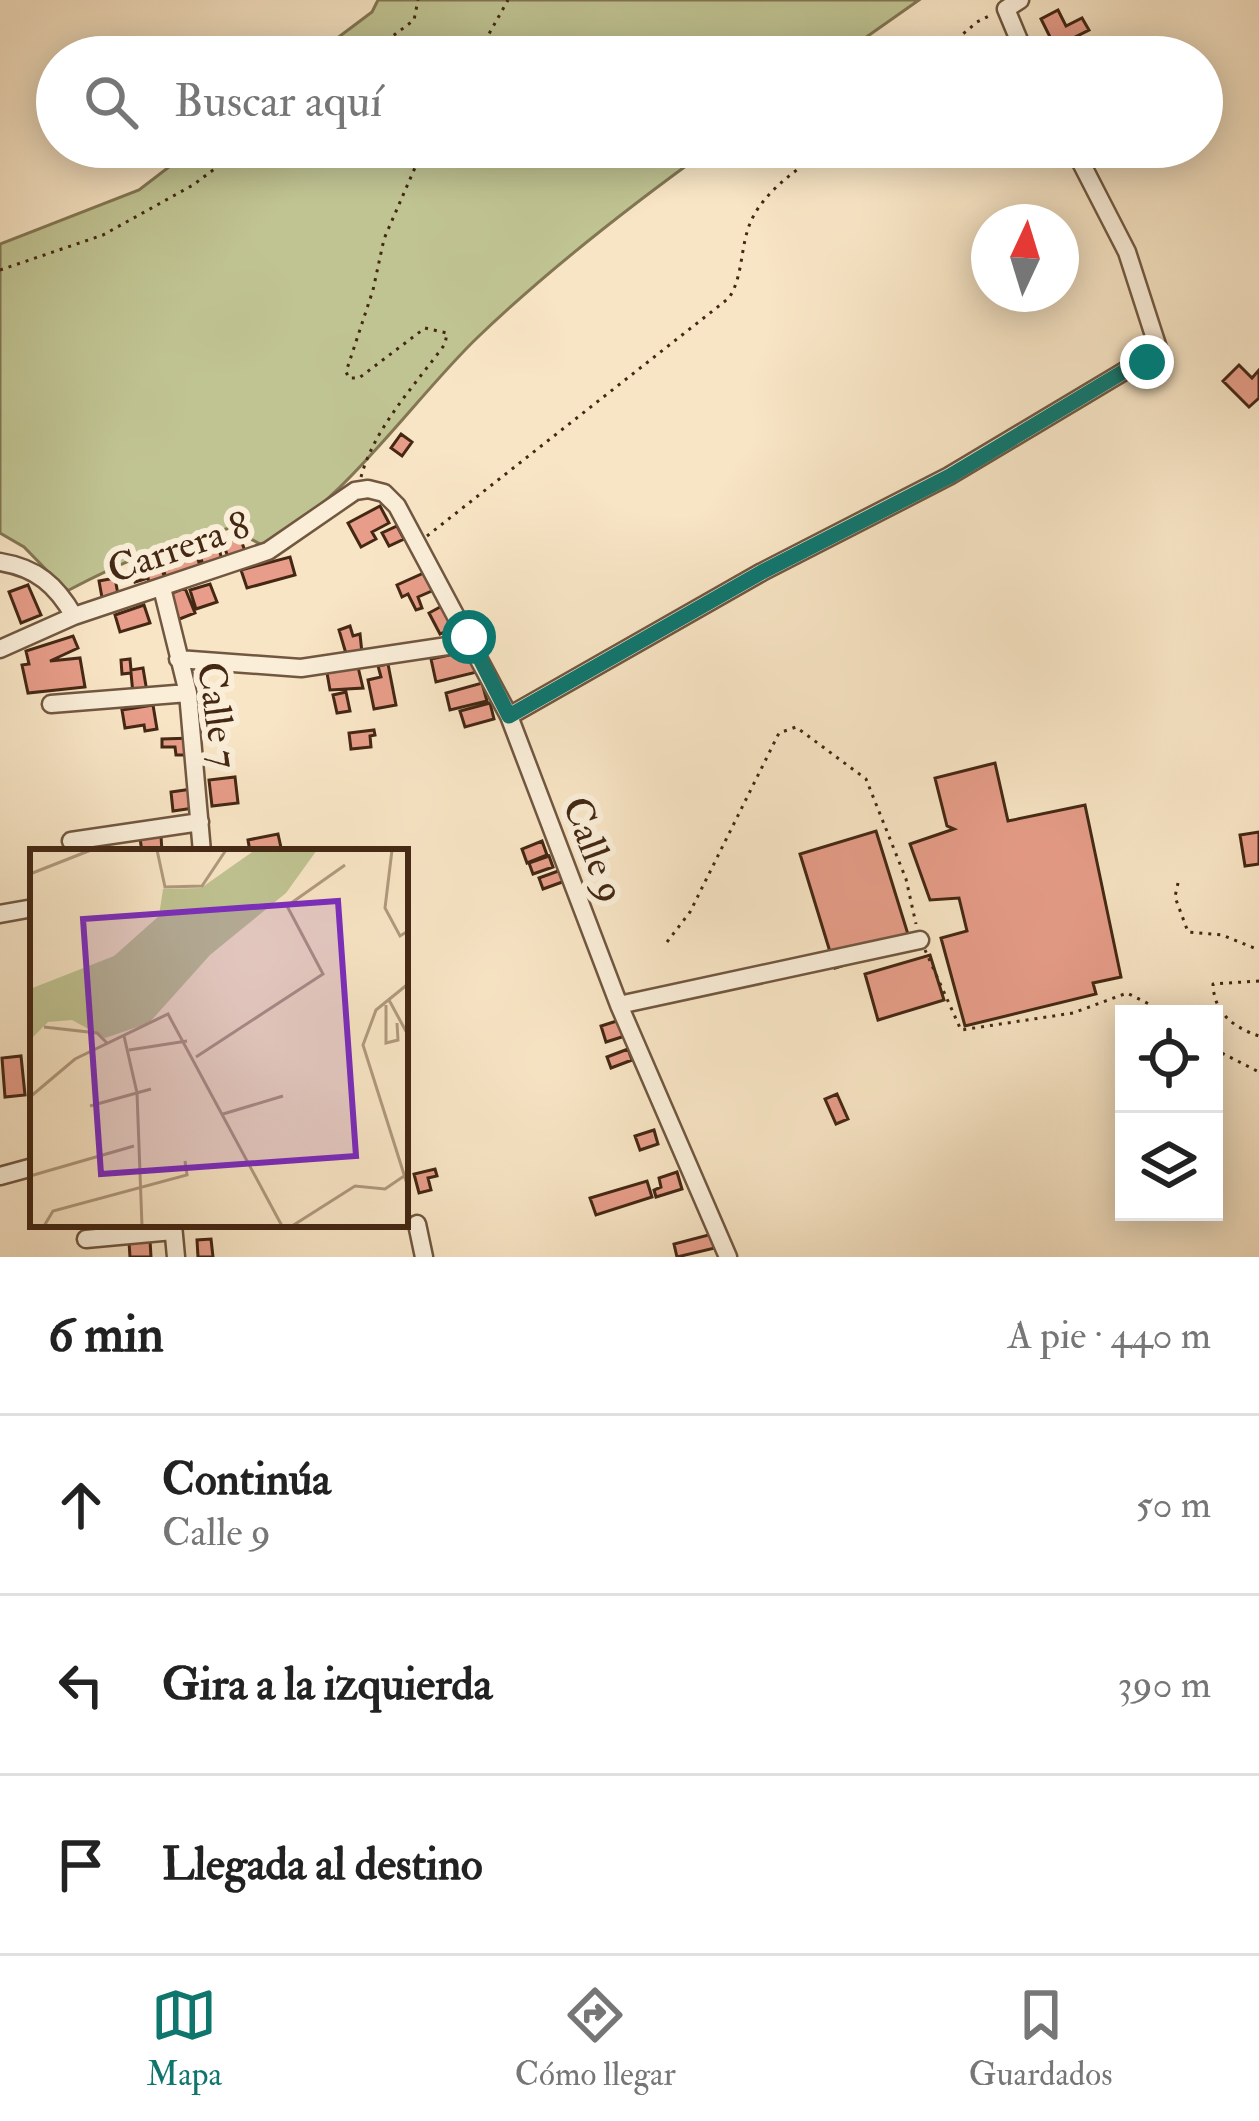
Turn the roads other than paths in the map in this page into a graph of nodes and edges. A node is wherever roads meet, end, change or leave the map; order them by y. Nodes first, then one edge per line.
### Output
1 (1013, 4) edge
2 (1021, 36) edge
3 (1084, 168) edge
4 (361, 490) joint
5 (0, 562) edge
6 (162, 588) junction
7 (74, 616) junction
8 (469, 637) junction
9 (0, 649) edge
10 (178, 659) junction
11 (188, 693) junction
12 (51, 704) dead end
13 (509, 716) junction
14 (200, 822) junction
15 (71, 841) dead end
16 (202, 849) edge
17 (30, 909) edge
18 (0, 914) edge
19 (920, 940) road end
20 (619, 1005) junction
21 (30, 1168) edge
22 (0, 1176) edge
23 (417, 1223) dead end
24 (173, 1227) edge
25 (86, 1239) dead end
26 (176, 1257) edge
27 (424, 1257) edge
28 (728, 1257) edge

1 - 2 street
3 - 13 street
4 - 6 street, Carrera 8
4 - 8 street, Calle 9
5 - 7 street
6 - 7 street, Carrera 8
6 - 10 street, Calle 7
7 - 9 street, Carrera 8
8 - 10 street
8 - 13 street, Calle 9
10 - 11 street, Calle 7
11 - 12 street
11 - 14 street, Calle 7
13 - 20 street, Calle 9
14 - 15 street
14 - 16 street, Calle 7
17 - 18 street
19 - 20 street
20 - 28 street, Calle 9
21 - 22 street
23 - 27 street
24 - 25 street
24 - 26 street

